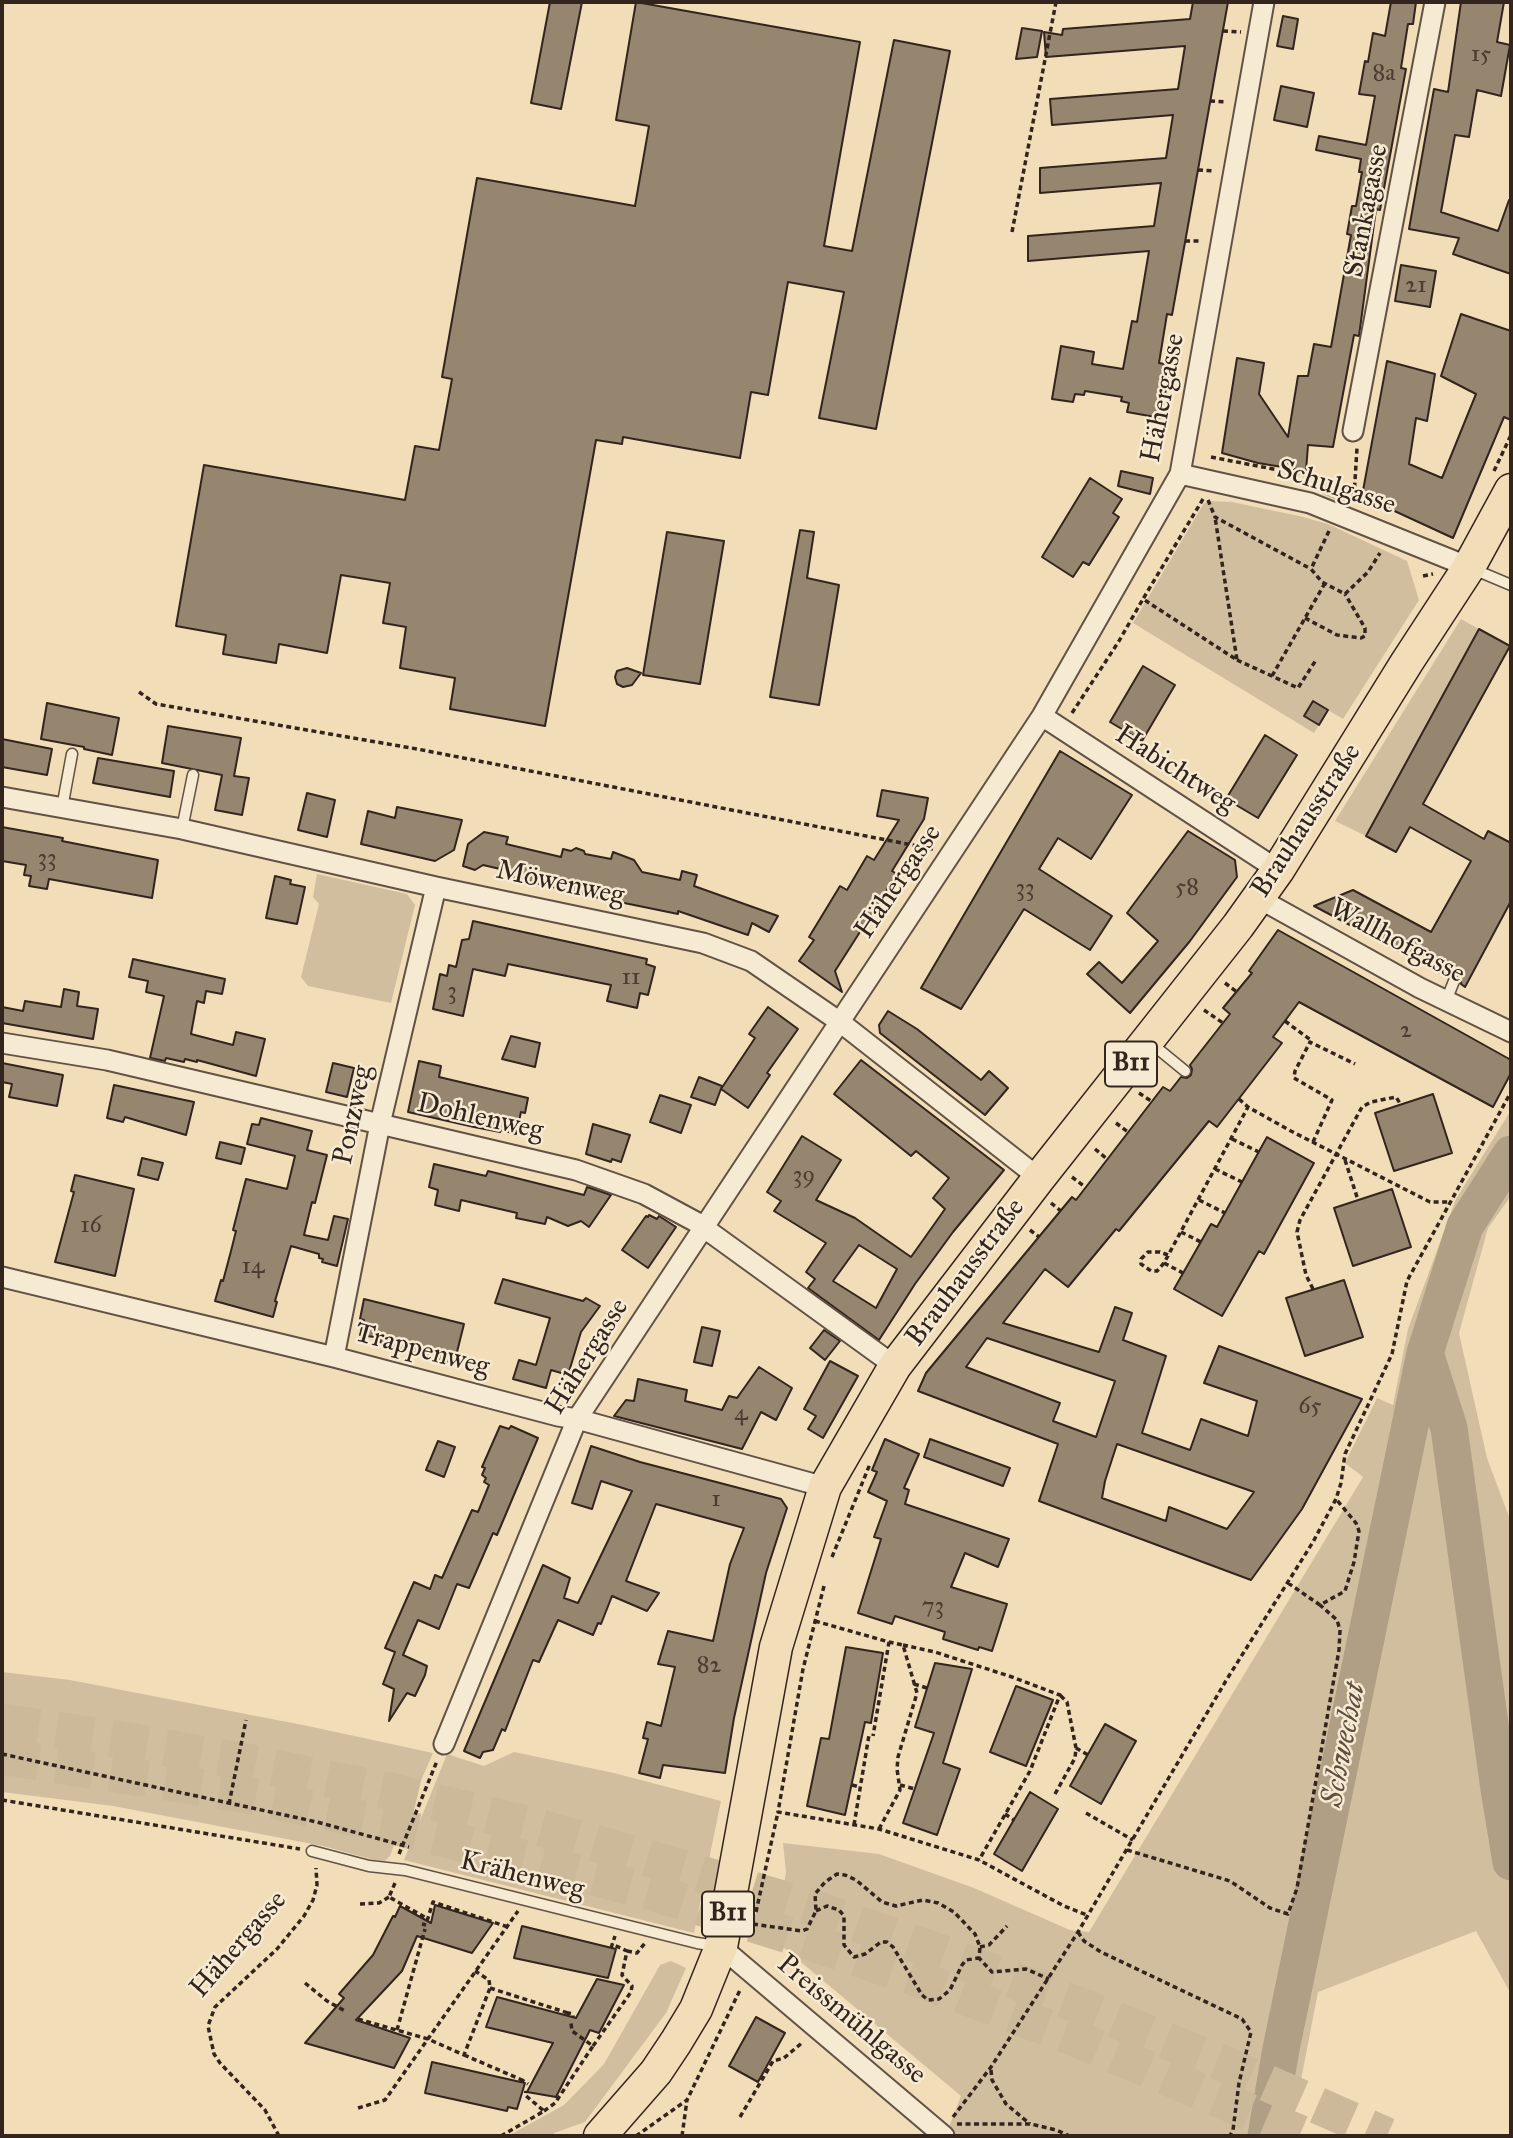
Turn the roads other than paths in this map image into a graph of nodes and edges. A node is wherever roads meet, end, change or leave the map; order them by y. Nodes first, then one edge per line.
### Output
1 (1264, 2) edge
2 (1435, 2) edge
3 (1353, 431) road end
4 (1180, 474) junction
5 (1508, 504) edge
6 (1469, 567) junction
7 (1511, 585) edge
8 (1042, 716) junction
9 (72, 754) dead end
10 (193, 775) dead end
11 (2, 797) edge
12 (62, 808) junction
13 (182, 829) junction
14 (1278, 870) junction
15 (436, 887) junction
16 (1258, 898) junction
17 (1454, 981) dead end
18 (1446, 1001) junction
19 (840, 1022) junction
20 (1511, 1032) edge
21 (1149, 1042) junction
22 (2, 1043) edge
23 (1185, 1072) dead end
24 (380, 1124) junction
25 (1045, 1191) junction
26 (704, 1228) junction
27 (2, 1278) edge
28 (334, 1357) junction
29 (895, 1366) junction
30 (578, 1419) junction
31 (825, 1487) junction
32 (444, 1744) road end
33 (312, 1852) road end
34 (721, 1947) junction
35 (946, 2130) edge
36 (600, 2136) edge

1 - 4 street, Hähergasse
2 - 3 street, Stankagasse
4 - 6 street, Schulgasse
4 - 8 street, Hähergasse
5 - 6 main road, Brauhausstraße / B11
6 - 7 lane
6 - 14 main road, Brauhausstraße / B11
8 - 14 street, Habichtweg
8 - 19 street, Hähergasse
9 - 12 lane
10 - 13 lane
11 - 12 street, Möwenweg
12 - 13 street, Möwenweg
13 - 15 street, Möwenweg
14 - 16 main road, Brauhausstraße / B11
15 - 19 street, Möwenweg
15 - 24 street, Ponzweg
16 - 18 street, Wallhofgasse
16 - 21 main road, Brauhausstraße / B11
17 - 18 lane
18 - 20 street, Wallhofgasse
19 - 25 street, Möwenweg
19 - 26 street, Hähergasse
21 - 23 lane
21 - 25 main road, Brauhausstraße / B11
22 - 24 street, Dohlenweg
24 - 26 street, Dohlenweg
24 - 28 street, Ponzweg
25 - 29 main road, Brauhausstraße / B11
26 - 29 street, Dohlenweg
26 - 30 street, Hähergasse
27 - 28 street, Trappenweg
28 - 30 street, Trappenweg
29 - 31 main road, Brauhausstraße / B11
30 - 31 street, Trappenweg
30 - 32 street, Hähergasse
31 - 34 main road, Brauhausstraße / B11
33 - 34 lane, Krähenweg
34 - 35 street, Preissmühlgasse
34 - 36 main road, Brauhausstraße / B11

